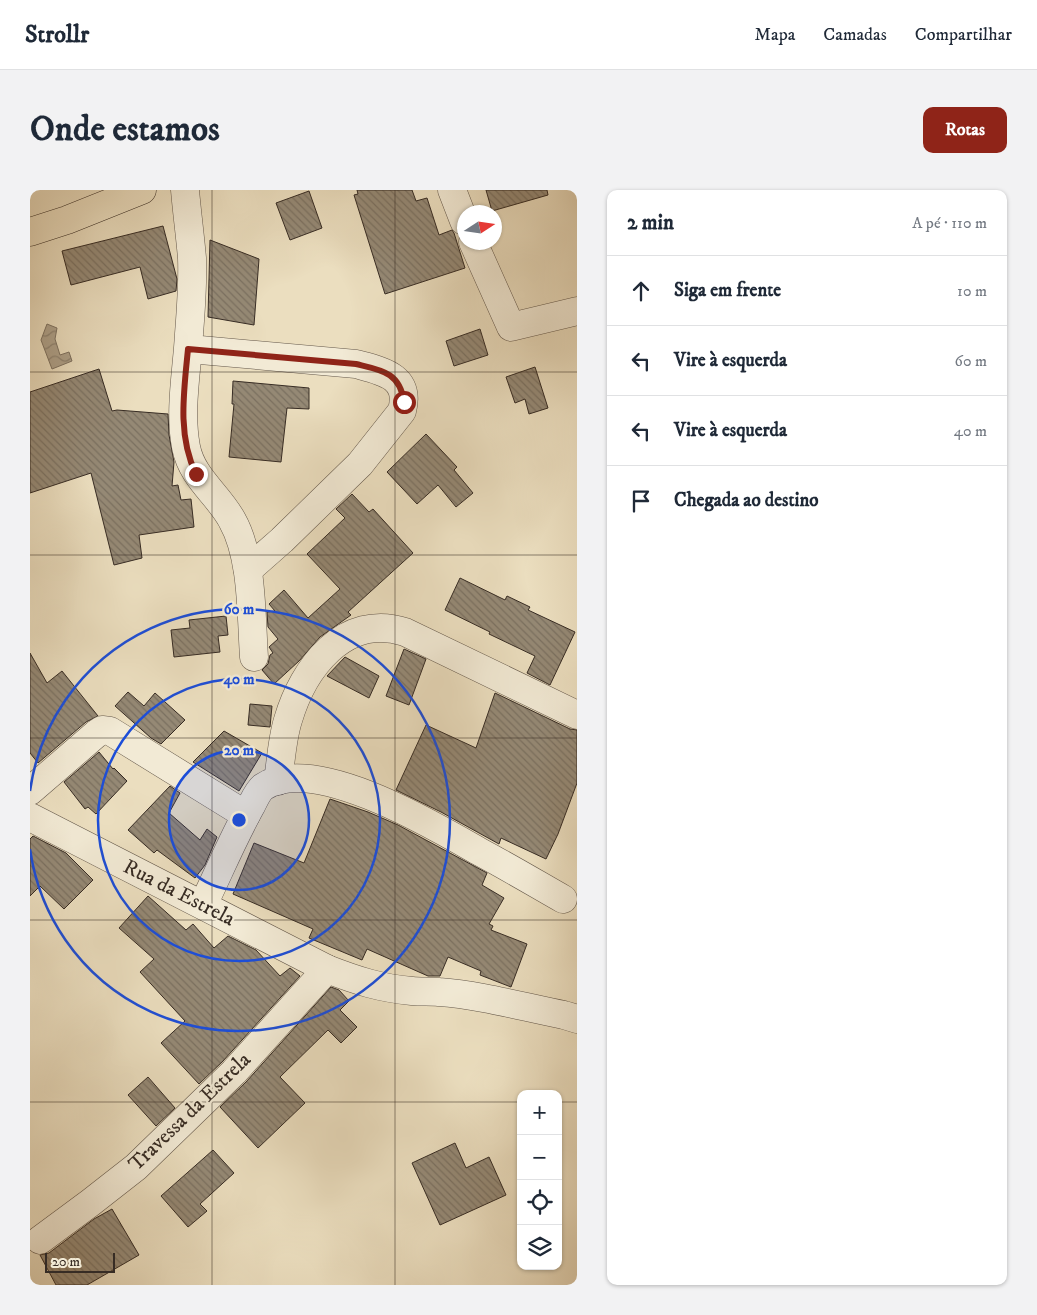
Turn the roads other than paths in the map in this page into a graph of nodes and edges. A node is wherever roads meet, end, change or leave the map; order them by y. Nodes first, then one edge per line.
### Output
1 (142, 190) edge
2 (185, 190) edge
3 (452, 190) edge
4 (458, 205) edge
5 (30, 232) edge
6 (477, 250) edge
7 (577, 311) edge
8 (188, 349) junction
9 (248, 570) junction
10 (254, 657) dead end
11 (577, 715) edge
12 (278, 781) junction
13 (31, 789) edge
14 (246, 815) junction
15 (32, 820) edge
16 (563, 898) dead end
17 (203, 905) junction
18 (328, 969) junction
19 (577, 1019) edge
20 (40, 1240) dead end

1 - 5 main road
2 - 8 street
3 - 4 street
6 - 7 street
8 - 9 street
8 - 9 street
9 - 10 street
11 - 12 street
12 - 14 street
12 - 16 street
13 - 14 street
14 - 17 street
15 - 17 street, Rua da Estrela
17 - 18 street, Rua da Estrela
18 - 19 street, Rua da Estrela
18 - 20 street, Travessa da Estrela

